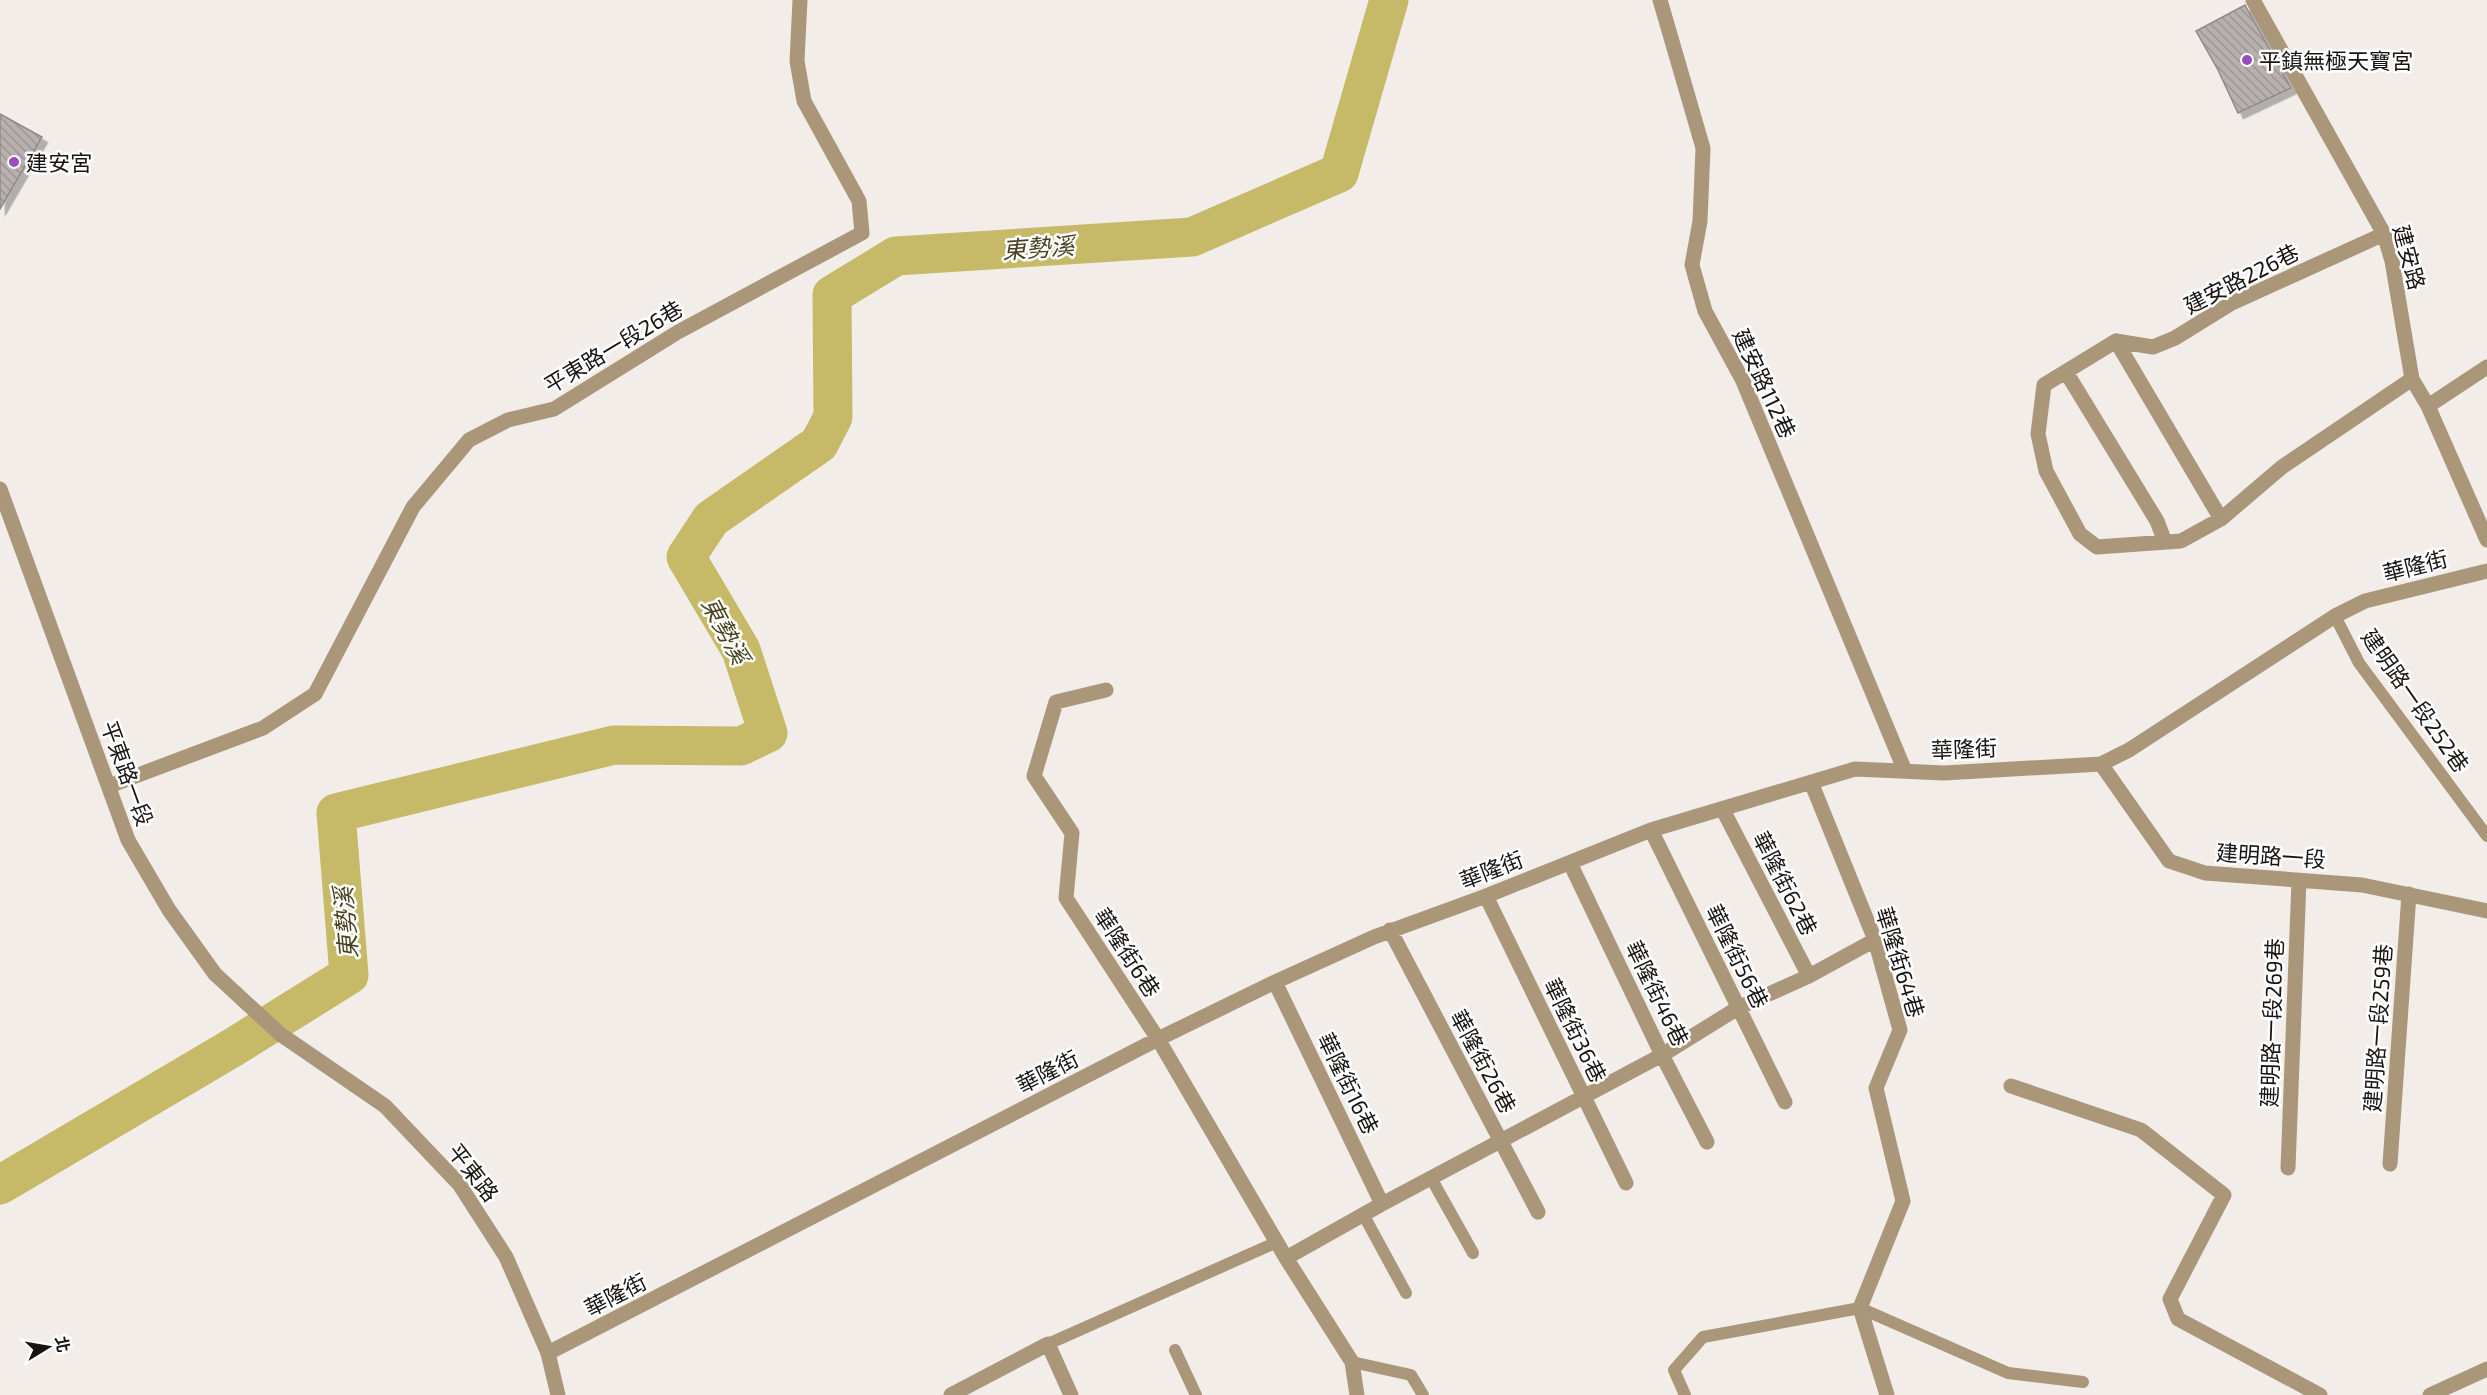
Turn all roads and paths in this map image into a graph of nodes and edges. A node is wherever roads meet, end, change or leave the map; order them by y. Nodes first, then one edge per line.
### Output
1 (800, 0) edge
2 (1660, 0) edge
3 (2253, 0) edge
4 (2384, 234) junction
5 (2116, 341) junction
6 (2487, 367) edge
7 (2066, 372) junction
8 (2412, 379) junction
9 (2428, 406) junction
10 (1, 496) edge
11 (2221, 519) junction
12 (2487, 540) edge
13 (2165, 543) junction
14 (2487, 570) edge
15 (2335, 616) junction
16 (1107, 690) dead end
17 (2101, 764) junction
18 (1905, 771) junction
19 (1811, 782) junction
20 (109, 786) junction
21 (1723, 810) junction
22 (1651, 830) junction
23 (2487, 836) edge
24 (1570, 863) junction
25 (2299, 880) junction
26 (2409, 894) junction
27 (1486, 896) junction
28 (2487, 911) edge
29 (1390, 930) junction
30 (1875, 940) junction
31 (1809, 976) junction
32 (1275, 982) junction
33 (1738, 1008) junction
34 (280, 1034) joint
35 (1158, 1040) junction
36 (1662, 1055) junction
37 (2011, 1086) dead end
38 (1583, 1098) junction
39 (1785, 1102) dead end
40 (1501, 1142) junction
41 (1707, 1142) dead end
42 (2390, 1164) dead end
43 (2288, 1168) dead end
44 (1431, 1178) junction
45 (1626, 1183) dead end
46 (1382, 1204) junction
47 (1538, 1212) dead end
48 (1363, 1214) junction
49 (1277, 1242) junction
50 (1473, 1253) dead end
51 (1286, 1258) junction
52 (1406, 1293) dead end
53 (1860, 1308) junction
54 (1048, 1344) junction
55 (1175, 1350) dead end
56 (548, 1353) junction
57 (1352, 1362) junction
58 (2483, 1371) edge
59 (2083, 1382) dead end
60 (2487, 1387) edge
61 (956, 1394) edge
62 (558, 1395) edge
63 (1071, 1395) edge
64 (1196, 1395) edge
65 (1357, 1395) edge
66 (1424, 1395) edge
67 (1685, 1395) edge
68 (1887, 1395) edge
69 (2320, 1395) edge
70 (2430, 1395) edge

1 - 20 street, 平東路一段26巷
2 - 18 street, 建安路112巷
3 - 4 street, 建安路
4 - 5 street, 建安路226巷
4 - 8 street, 建安路
5 - 7 street
5 - 11 street
6 - 9 street
7 - 13 street
7 - 13 street
8 - 9 street, 建安路
8 - 11 street
9 - 12 street, 建安路
10 - 20 street, 平東路一段
11 - 13 street
14 - 15 street, 華隆街
15 - 17 street, 華隆街
15 - 23 lane, 建明路一段252巷
16 - 35 street, 華隆街6巷
17 - 18 street, 華隆街
17 - 25 street, 建明路一段
18 - 19 street, 華隆街
19 - 21 street, 華隆街
19 - 30 street, 華隆街64巷
20 - 34 street, 平東路一段
21 - 22 street, 華隆街
21 - 31 street, 華隆街62巷
22 - 24 street, 華隆街
22 - 33 street, 華隆街56巷
24 - 27 street, 華隆街
24 - 36 street, 華隆街46巷
25 - 26 street, 建明路一段
25 - 43 street, 建明路一段269巷
26 - 28 street, 建明路一段
26 - 42 street, 建明路一段259巷
27 - 29 street, 華隆街
27 - 38 street, 華隆街36巷
29 - 32 street, 華隆街
29 - 40 street, 華隆街26巷
30 - 31 street
30 - 53 street, 華隆街64巷
31 - 33 street
32 - 35 street, 華隆街
32 - 46 street, 華隆街16巷
33 - 36 street
33 - 39 street, 華隆街56巷
34 - 56 street, 平東路
35 - 49 street, 華隆街6巷
35 - 56 street, 華隆街
36 - 38 street
36 - 41 street, 華隆街46巷
37 - 69 street
38 - 40 street
38 - 45 street, 華隆街36巷
40 - 44 street
40 - 47 street, 華隆街26巷
44 - 46 street
44 - 50 lane
46 - 48 street
48 - 51 street
48 - 52 lane
49 - 51 street, 華隆街6巷
49 - 54 lane
51 - 57 street, 華隆街6巷
53 - 59 lane
53 - 67 lane
53 - 68 street
54 - 61 street
54 - 63 street
55 - 64 lane
56 - 62 street, 平東路
57 - 65 street
57 - 66 lane
58 - 60 street
58 - 70 street

